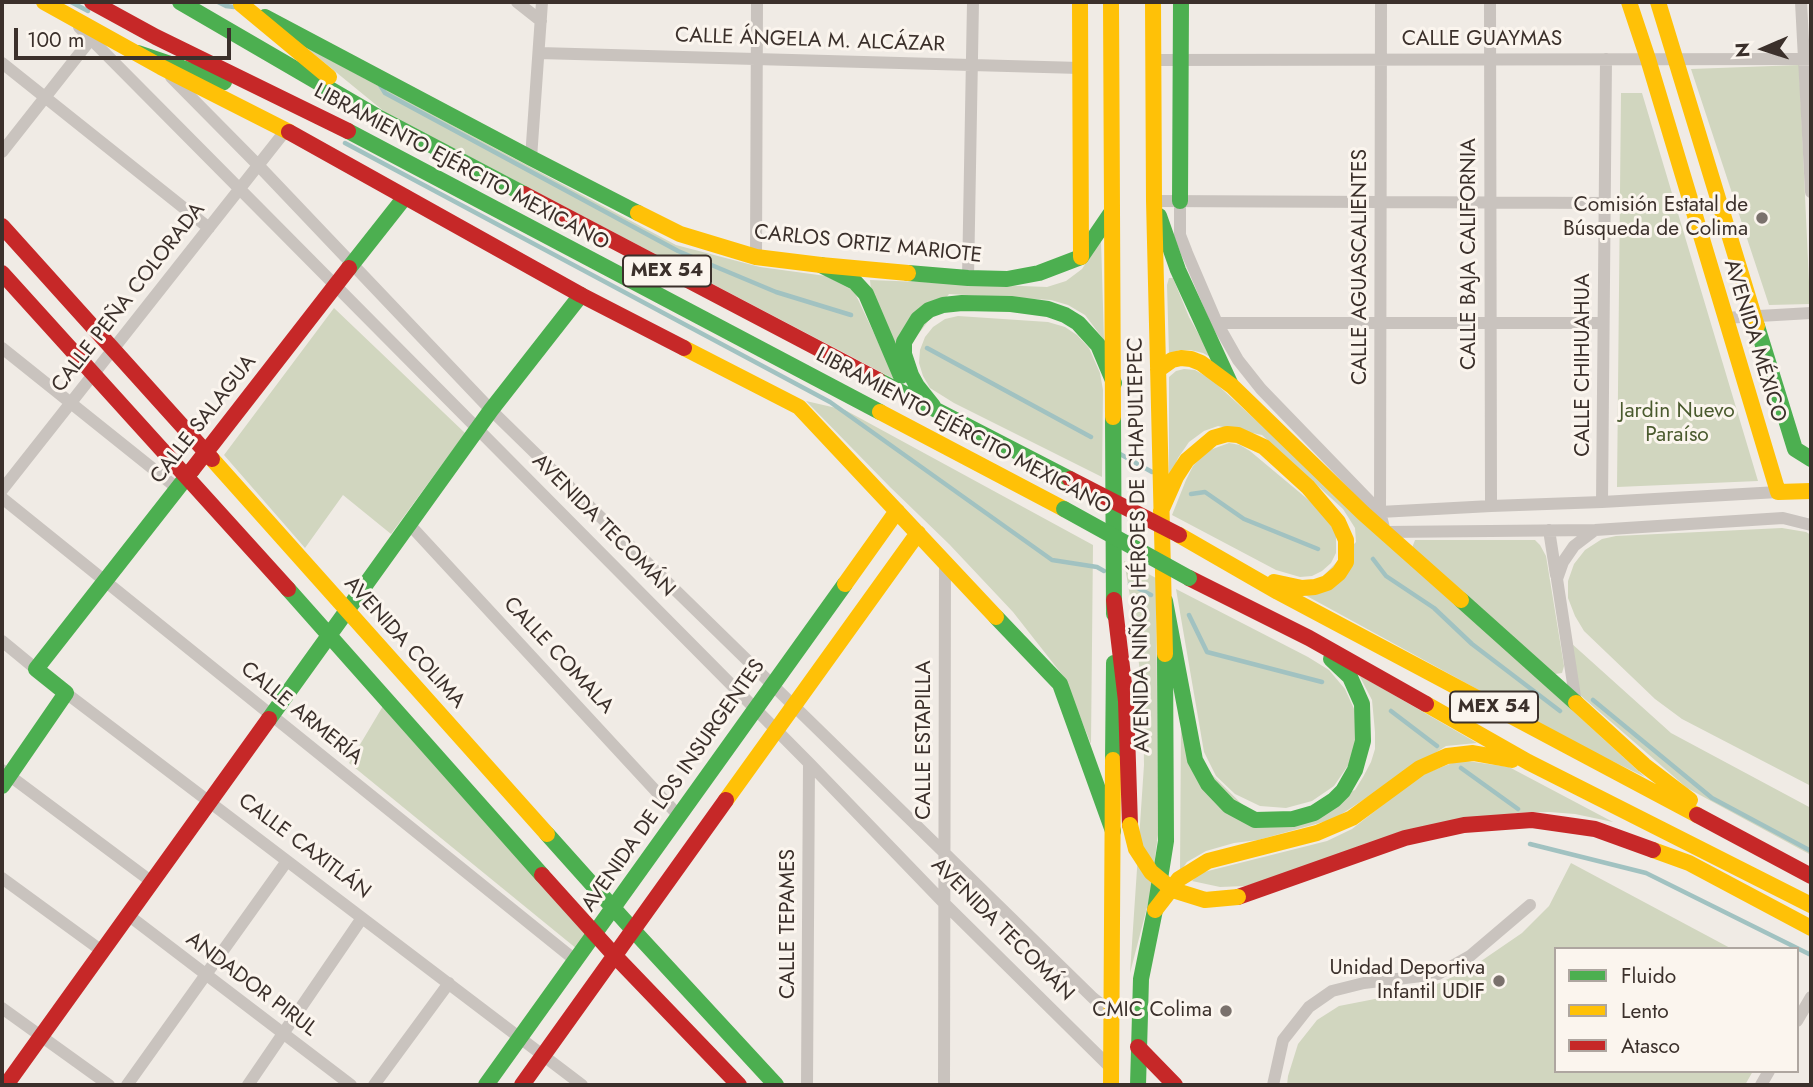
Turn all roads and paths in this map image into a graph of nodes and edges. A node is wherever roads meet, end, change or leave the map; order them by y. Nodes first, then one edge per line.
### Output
1 (44, 2) edge
2 (92, 2) edge
3 (180, 2) edge
4 (517, 2) edge
5 (542, 2) edge
6 (757, 2) edge
7 (973, 2) edge
8 (1080, 2) edge
9 (1111, 2) edge
10 (1153, 2) edge
11 (1181, 2) edge
12 (1381, 2) edge
13 (1490, 2) edge
14 (1629, 2) edge
15 (1658, 2) edge
16 (1801, 2) edge
17 (239, 3) edge
18 (66, 14) junction
19 (541, 21) junction
20 (91, 39) junction
21 (138, 53) junction
22 (539, 53) junction
23 (757, 59) junction
24 (1489, 59) junction
25 (1605, 59) junction
26 (1648, 59) junction
27 (1676, 59) junction
28 (1808, 59) edge
29 (1154, 60) junction
30 (1181, 60) junction
31 (1381, 60) junction
32 (2, 63) edge
33 (972, 65) junction
34 (162, 67) junction
35 (1080, 68) junction
36 (45, 98) junction
37 (309, 111) junction
38 (376, 116) junction
39 (286, 130) junction
40 (2, 152) edge
41 (531, 158) junction
42 (258, 165) junction
43 (240, 189) junction
44 (1811, 192) edge
45 (405, 197) junction
46 (1154, 201) junction
47 (1180, 201) junction
48 (1381, 202) junction
49 (1489, 203) junction
50 (1605, 203) junction
51 (1111, 213) junction
52 (2, 226) edge
53 (209, 228) junction
54 (756, 257) junction
55 (1081, 257) junction
56 (352, 264) junction
57 (821, 265) junction
58 (2, 273) edge
59 (968, 278) junction
60 (335, 286) junction
61 (581, 295) junction
62 (1811, 313) edge
63 (1755, 316) junction
64 (1724, 318) junction
65 (1210, 323) junction
66 (1380, 323) junction
67 (1490, 323) junction
68 (1604, 323) junction
69 (2, 348) edge
70 (113, 349) junction
71 (1157, 370) junction
72 (94, 374) junction
73 (1114, 383) junction
74 (1232, 386) junction
75 (910, 397) junction
76 (71, 403) junction
77 (491, 410) junction
78 (936, 410) junction
79 (478, 429) junction
80 (206, 452) junction
81 (1811, 459) edge
82 (182, 482) junction
83 (2, 490) edge
84 (1811, 491) edge
85 (1778, 492) junction
86 (2, 498) edge
87 (1602, 502) junction
88 (1491, 506) junction
89 (897, 511) junction
90 (1161, 511) junction
91 (1380, 512) junction
92 (409, 524) junction
93 (1811, 525) edge
94 (1549, 530) junction
95 (1595, 530) junction
96 (1385, 532) junction
97 (918, 533) junction
98 (945, 562) junction
99 (1251, 577) junction
100 (1557, 579) junction
101 (105, 581) junction
102 (837, 593) junction
103 (1114, 600) junction
104 (1165, 601) junction
105 (347, 611) junction
106 (858, 615) junction
107 (329, 636) junction
108 (1309, 638) junction
109 (2, 641) edge
110 (36, 669) junction
111 (771, 685) junction
112 (66, 693) junction
113 (1576, 703) junction
114 (794, 705) junction
115 (755, 709) junction
116 (271, 715) junction
117 (776, 731) junction
118 (1528, 762) junction
119 (809, 763) junction
120 (4, 777) edge
121 (209, 802) junction
122 (678, 815) junction
123 (1113, 831) junction
124 (1736, 836) junction
125 (944, 853) junction
126 (287, 861) junction
127 (1740, 870) junction
128 (1811, 876) edge
129 (2, 878) edge
130 (152, 882) junction
131 (944, 903) junction
132 (1530, 905) dead end
133 (1811, 905) edge
134 (612, 908) junction
135 (1155, 910) junction
136 (128, 915) junction
137 (362, 918) junction
138 (1811, 922) edge
139 (1811, 928) edge
140 (633, 930) junction
141 (595, 932) junction
142 (102, 951) junction
143 (615, 956) junction
144 (575, 960) junction
145 (206, 975) junction
146 (449, 983) junction
147 (1811, 997) edge
148 (2, 1008) edge
149 (1111, 1012) junction
150 (1799, 1018) edge
151 (284, 1034) junction
152 (41, 1036) junction
153 (520, 1037) junction
154 (1138, 1047) junction
155 (544, 1055) junction
156 (1111, 1068) junction
157 (6, 1085) edge
158 (109, 1085) edge
159 (127, 1085) edge
160 (248, 1085) edge
161 (351, 1085) edge
162 (374, 1085) edge
163 (486, 1085) edge
164 (522, 1085) edge
165 (583, 1085) edge
166 (739, 1085) edge
167 (776, 1085) edge
168 (807, 1085) edge
169 (944, 1085) edge
170 (1111, 1085) edge
171 (1138, 1085) edge
172 (1175, 1085) edge
173 (1273, 1085) edge

1 - 18 main road
2 - 37 main road, LIBRAMIENTO EJÉRCITO MEXICANO / MEX 54
3 - 38 main road, LIBRAMIENTO EJÉRCITO MEXICANO / MEX 54
4 - 19 street
5 - 19 street
6 - 23 street
7 - 33 street
8 - 35 main road
9 - 51 main road, AVENIDA NIÑOS HÉROES DE CHAPULTEPEC
10 - 29 main road, AVENIDA NIÑOS HÉROES DE CHAPULTEPEC
11 - 30 main road
12 - 31 street, CALLE AGUASCALIENTES
13 - 24 street, CALLE BAJA CALIFORNIA
14 - 26 main road, AVENIDA MÉXICO
15 - 27 main road, AVENIDA MÉXICO
16 - 28 street
17 - 38 main road
17 - 41 main road, LIBRAMIENTO EJÉRCITO MEXICANO
18 - 20 street, AVENIDA TECOMÁN
18 - 21 main road
19 - 22 street
20 - 36 street
20 - 43 street, AVENIDA TECOMÁN
21 - 34 main road
21 - 37 main road
22 - 23 street, CALLE ÁNGELA M. ALCÁZAR
22 - 41 street
23 - 33 street, CALLE ÁNGELA M. ALCÁZAR
23 - 54 street
24 - 25 street, CALLE GUAYMAS
24 - 31 street, CALLE GUAYMAS
24 - 49 street, CALLE BAJA CALIFORNIA
25 - 26 street, CALLE GUAYMAS
25 - 50 street, CALLE CHIHUAHUA
26 - 27 street, CALLE GUAYMAS
26 - 64 main road, AVENIDA MÉXICO
27 - 28 street, CALLE GUAYMAS
27 - 63 main road, AVENIDA MÉXICO
28 - 44 street
29 - 30 street, CALLE GUAYMAS
29 - 46 main road, AVENIDA NIÑOS HÉROES DE CHAPULTEPEC
30 - 31 street, CALLE GUAYMAS
30 - 47 main road
31 - 48 street, CALLE AGUASCALIENTES
32 - 36 street
33 - 35 street, CALLE ÁNGELA M. ALCÁZAR
33 - 59 street
34 - 39 main road
34 - 42 street, AVENIDA TECOMÁN
35 - 55 main road
36 - 40 street
36 - 53 street
37 - 108 main road, LIBRAMIENTO EJÉRCITO MEXICANO / MEX 54, bridge
38 - 75 main road, LIBRAMIENTO EJÉRCITO MEXICANO / MEX 54
39 - 42 street, CALLE PEÑA COLORADA
39 - 45 main road
41 - 54 main road, CARLOS ORTIZ MARIOTE
42 - 43 street, CALLE PEÑA COLORADA
42 - 56 street, AVENIDA TECOMÁN
43 - 53 street, CALLE PEÑA COLORADA
43 - 60 street, AVENIDA TECOMÁN
45 - 56 main road, CALLE SALAGUA
45 - 61 main road
46 - 47 street
46 - 65 main road
46 - 71 main road, AVENIDA NIÑOS HÉROES DE CHAPULTEPEC
47 - 48 street
47 - 65 street
48 - 49 street
48 - 66 street, CALLE AGUASCALIENTES
49 - 50 street
49 - 67 street, CALLE BAJA CALIFORNIA
50 - 68 street, CALLE CHIHUAHUA
51 - 55 main road
51 - 73 main road, AVENIDA NIÑOS HÉROES DE CHAPULTEPEC
52 - 70 main road, AVENIDA COLIMA
53 - 70 street, CALLE PEÑA COLORADA
54 - 57 main road, CARLOS ORTIZ MARIOTE
55 - 59 main road, CARLOS ORTIZ MARIOTE
56 - 60 main road, CALLE SALAGUA
56 - 77 street, AVENIDA TECOMÁN
57 - 59 main road, CARLOS ORTIZ MARIOTE
57 - 75 main road
58 - 72 main road
60 - 79 street, AVENIDA TECOMÁN
60 - 80 main road, CALLE SALAGUA
61 - 77 main road
61 - 89 main road
62 - 63 street
63 - 64 street
63 - 81 main road, AVENIDA MÉXICO
64 - 85 main road, AVENIDA MÉXICO
65 - 66 street
65 - 74 main road
65 - 91 street
66 - 67 street
66 - 91 street, CALLE AGUASCALIENTES
67 - 68 street
67 - 88 street, CALLE BAJA CALIFORNIA
68 - 87 street, CALLE CHIHUAHUA
69 - 76 street
70 - 72 street, CALLE PEÑA COLORADA
70 - 80 main road, AVENIDA COLIMA
71 - 74 main road
71 - 90 main road, AVENIDA NIÑOS HÉROES DE CHAPULTEPEC
72 - 76 street, CALLE PEÑA COLORADA
72 - 82 main road
73 - 78 main road
73 - 103 main road, AVENIDA NIÑOS HÉROES DE CHAPULTEPEC
74 - 96 main road
75 - 78 main road, LIBRAMIENTO EJÉRCITO MEXICANO / MEX 54
76 - 82 street
76 - 83 street, CALLE PEÑA COLORADA
77 - 79 main road
77 - 111 street, AVENIDA TECOMÁN
78 - 99 main road, LIBRAMIENTO EJÉRCITO MEXICANO / MEX 54, bridge
79 - 92 main road
79 - 115 street, AVENIDA TECOMÁN
80 - 82 main road, CALLE SALAGUA
80 - 105 main road, AVENIDA COLIMA
82 - 101 main road, CALLE SALAGUA
82 - 107 main road
84 - 85 main road
85 - 87 street
86 - 101 street, CALLE ARMERÍA
87 - 88 street
88 - 91 street
89 - 97 main road
89 - 102 main road, AVENIDA DE LOS INSURGENTES
90 - 99 main road
90 - 104 main road, AVENIDA NIÑOS HÉROES DE CHAPULTEPEC
91 - 96 street, CALLE AGUASCALIENTES
92 - 105 main road
92 - 122 street, CALLE COMALA
93 - 95 street
94 - 95 street
94 - 96 street
94 - 100 street
95 - 100 street
96 - 113 main road
97 - 98 main road
97 - 106 main road
98 - 123 main road
98 - 125 street, CALLE ESTAPILLA
99 - 124 main road, LIBRAMIENTO EJÉRCITO MEXICANO / MEX 54
100 - 113 street
101 - 110 main road, CALLE SALAGUA
101 - 116 street, CALLE ARMERÍA
102 - 106 main road
102 - 111 main road, AVENIDA DE LOS INSURGENTES
103 - 123 main road, AVENIDA NIÑOS HÉROES DE CHAPULTEPEC
103 - 139 main road, bridge
104 - 108 main road
104 - 135 main road, AVENIDA NIÑOS HÉROES DE CHAPULTEPEC
105 - 107 main road
105 - 134 main road, AVENIDA COLIMA
106 - 114 main road
107 - 116 main road
107 - 141 main road
108 - 118 main road, LIBRAMIENTO EJÉRCITO MEXICANO / MEX 54
109 - 110 street, CALLE CAXITLÁN
110 - 112 main road, CALLE CAXITLÁN
111 - 114 street, AVENIDA TECOMÁN
111 - 115 main road, AVENIDA DE LOS INSURGENTES
112 - 120 main road
112 - 121 street, CALLE CAXITLÁN
113 - 124 main road
114 - 117 main road
114 - 125 street, AVENIDA TECOMÁN
115 - 117 street, AVENIDA TECOMÁN
115 - 122 main road, AVENIDA DE LOS INSURGENTES
116 - 121 main road
116 - 144 street, CALLE ARMERÍA
117 - 119 street, AVENIDA TECOMÁN
117 - 140 main road
118 - 127 main road, LIBRAMIENTO EJÉRCITO MEXICANO / MEX 54
118 - 135 main road
119 - 131 street, AVENIDA TECOMÁN
119 - 168 street, CALLE TEPAMES
120 - 130 street
121 - 126 street, CALLE CAXITLÁN
121 - 130 main road
122 - 134 main road, AVENIDA DE LOS INSURGENTES
123 - 149 main road, AVENIDA NIÑOS HÉROES DE CHAPULTEPEC
124 - 128 main road, LIBRAMIENTO EJÉRCITO MEXICANO / MEX 54
125 - 131 street, CALLE ESTAPILLA
125 - 149 street, AVENIDA TECOMÁN
126 - 137 street, CALLE CAXITLÁN
126 - 145 street
127 - 133 main road, LIBRAMIENTO EJÉRCITO MEXICANO / MEX 54
127 - 138 main road
129 - 142 street
130 - 136 main road
131 - 156 street, AVENIDA TECOMÁN
131 - 169 street, CALLE ESTAPILLA
132 - 173 street
134 - 140 main road, AVENIDA COLIMA
134 - 141 main road, AVENIDA DE LOS INSURGENTES
135 - 154 main road, AVENIDA NIÑOS HÉROES DE CHAPULTEPEC
136 - 142 main road
136 - 145 street, ANDADOR PIRUL
137 - 146 street, CALLE CAXITLÁN
137 - 151 street
140 - 143 main road
140 - 167 main road, AVENIDA COLIMA
141 - 143 main road
141 - 144 main road, AVENIDA DE LOS INSURGENTES
142 - 152 main road
143 - 155 main road
143 - 166 main road
144 - 153 main road, AVENIDA DE LOS INSURGENTES
145 - 151 street, ANDADOR PIRUL
145 - 159 street
146 - 153 street, CALLE CAXITLÁN
146 - 162 street
147 - 150 street
148 - 152 street
149 - 156 main road, AVENIDA NIÑOS HÉROES DE CHAPULTEPEC
151 - 160 street
151 - 161 street, ANDADOR PIRUL
152 - 157 main road
152 - 158 street
153 - 155 street, CALLE CAXITLÁN
153 - 163 main road, AVENIDA DE LOS INSURGENTES
154 - 171 main road, AVENIDA NIÑOS HÉROES DE CHAPULTEPEC
154 - 172 main road
155 - 164 main road
155 - 165 street, CALLE CAXITLÁN
156 - 170 main road, AVENIDA NIÑOS HÉROES DE CHAPULTEPEC

